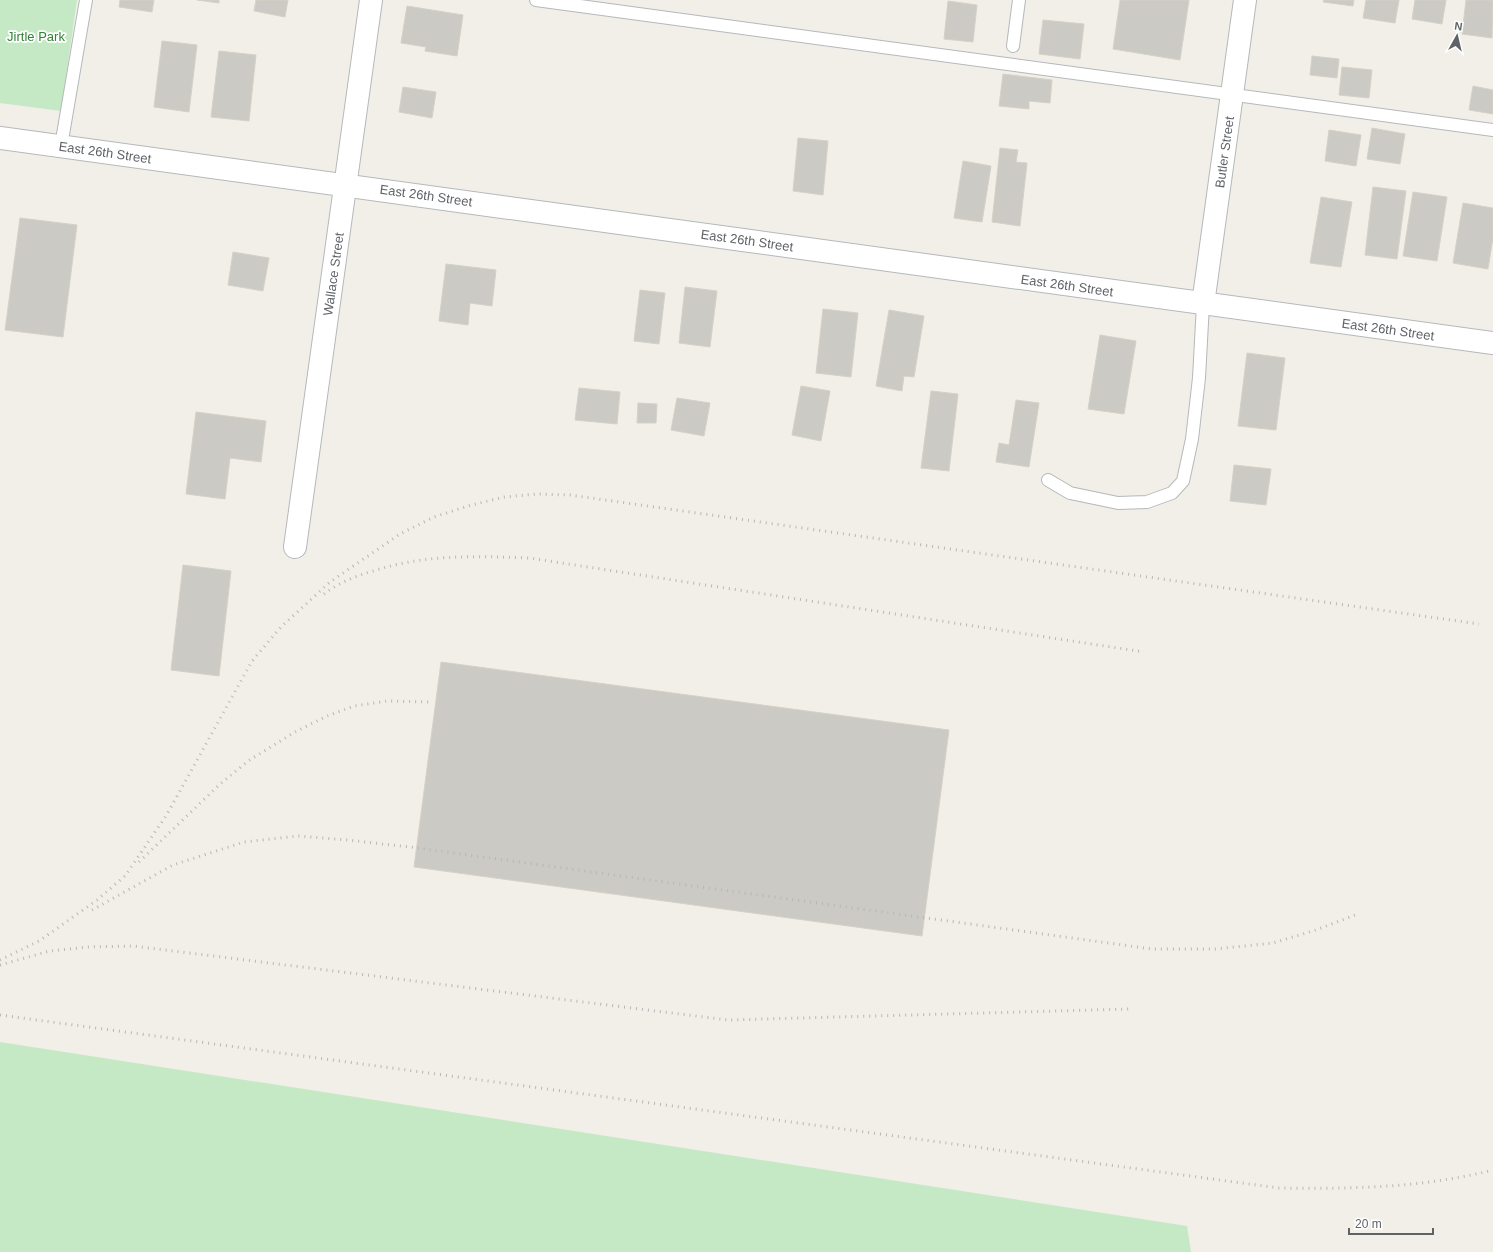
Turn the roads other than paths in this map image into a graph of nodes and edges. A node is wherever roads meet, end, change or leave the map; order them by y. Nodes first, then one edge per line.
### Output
1 (86, 0) edge
2 (371, 0) edge
3 (536, 0) edge
4 (1019, 0) edge
5 (1245, 0) edge
6 (1013, 46) dead end
7 (1233, 95) junction
8 (1493, 130) edge
9 (0, 138) edge
10 (62, 146) junction
11 (345, 184) junction
12 (1203, 304) junction
13 (1493, 343) edge
14 (1048, 480) dead end
15 (295, 547) dead end

1 - 10 lane
2 - 11 street, Wallace Street
3 - 7 lane
4 - 6 lane
5 - 7 street, Butler Street
7 - 8 lane
7 - 12 street, Butler Street
9 - 10 street, East 26th Street
10 - 11 street, East 26th Street
11 - 12 street, East 26th Street
11 - 15 street, Wallace Street
12 - 13 street, East 26th Street
12 - 14 lane

